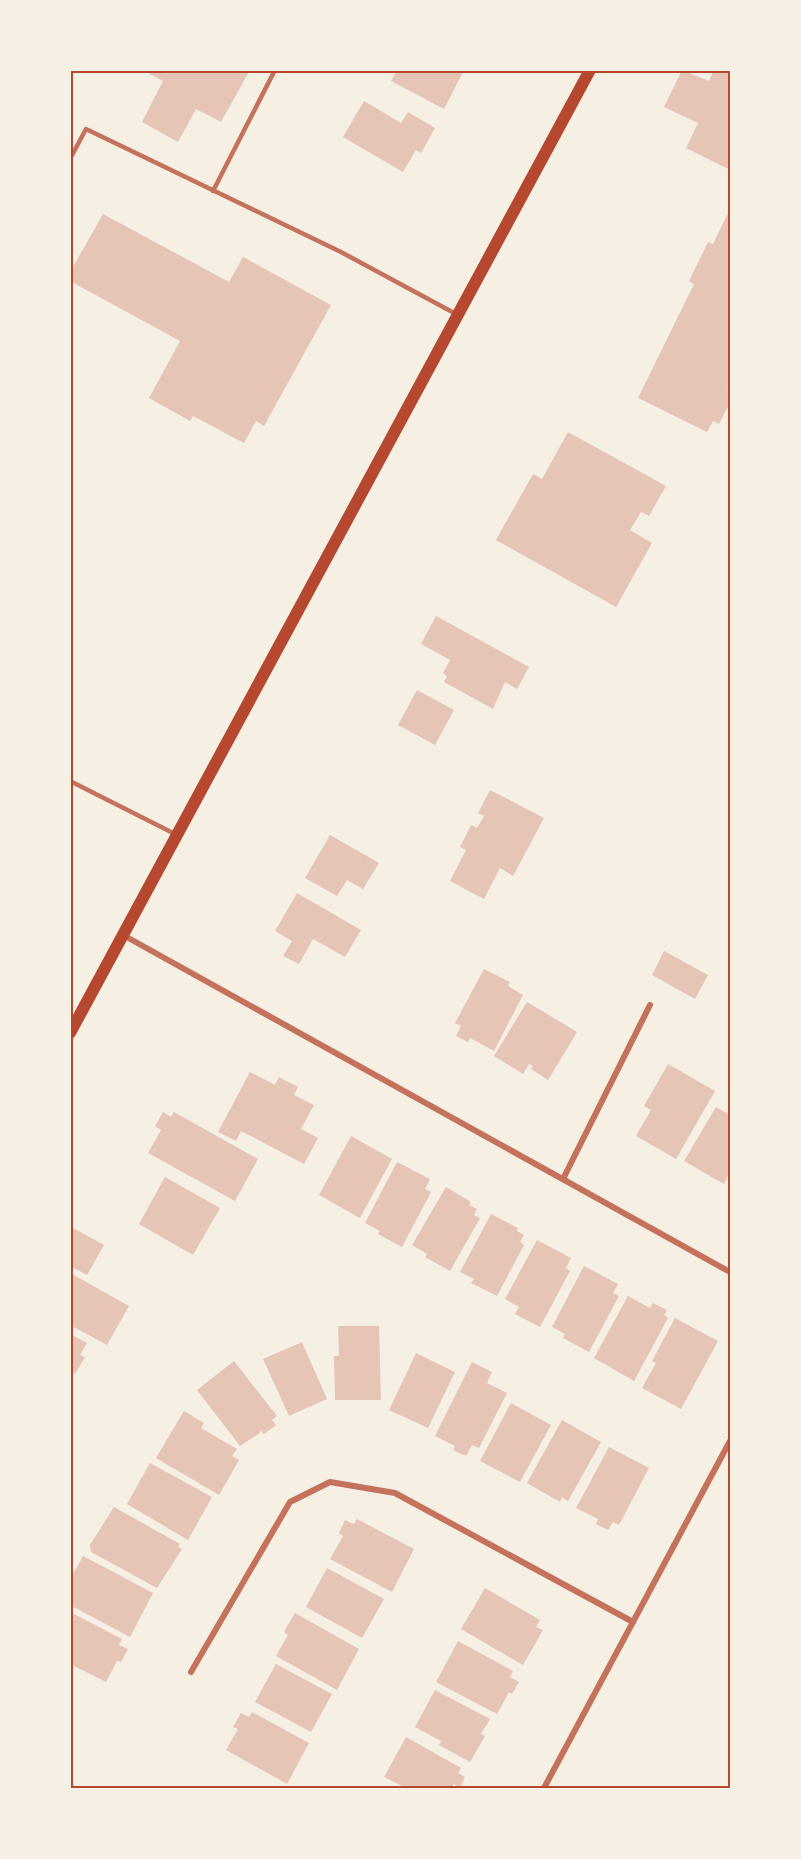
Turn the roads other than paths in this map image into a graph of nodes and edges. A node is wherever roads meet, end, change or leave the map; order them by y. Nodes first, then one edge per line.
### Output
1 (274, 70) edge
2 (590, 70) edge
3 (70, 159) edge
4 (213, 191) junction
5 (456, 314) junction
6 (70, 781) edge
7 (177, 835) junction
8 (123, 936) junction
9 (650, 1005) dead end
10 (70, 1033) edge
11 (562, 1179) junction
12 (730, 1272) edge
13 (730, 1441) edge
14 (633, 1622) junction
15 (190, 1672) dead end
16 (544, 1788) edge

1 - 4 lane
2 - 5 main road
3 - 4 lane
4 - 5 lane
5 - 7 main road
6 - 7 lane
7 - 8 main road
8 - 10 main road
8 - 11 street
9 - 11 street
11 - 12 street
13 - 14 street
14 - 15 street
14 - 16 street

